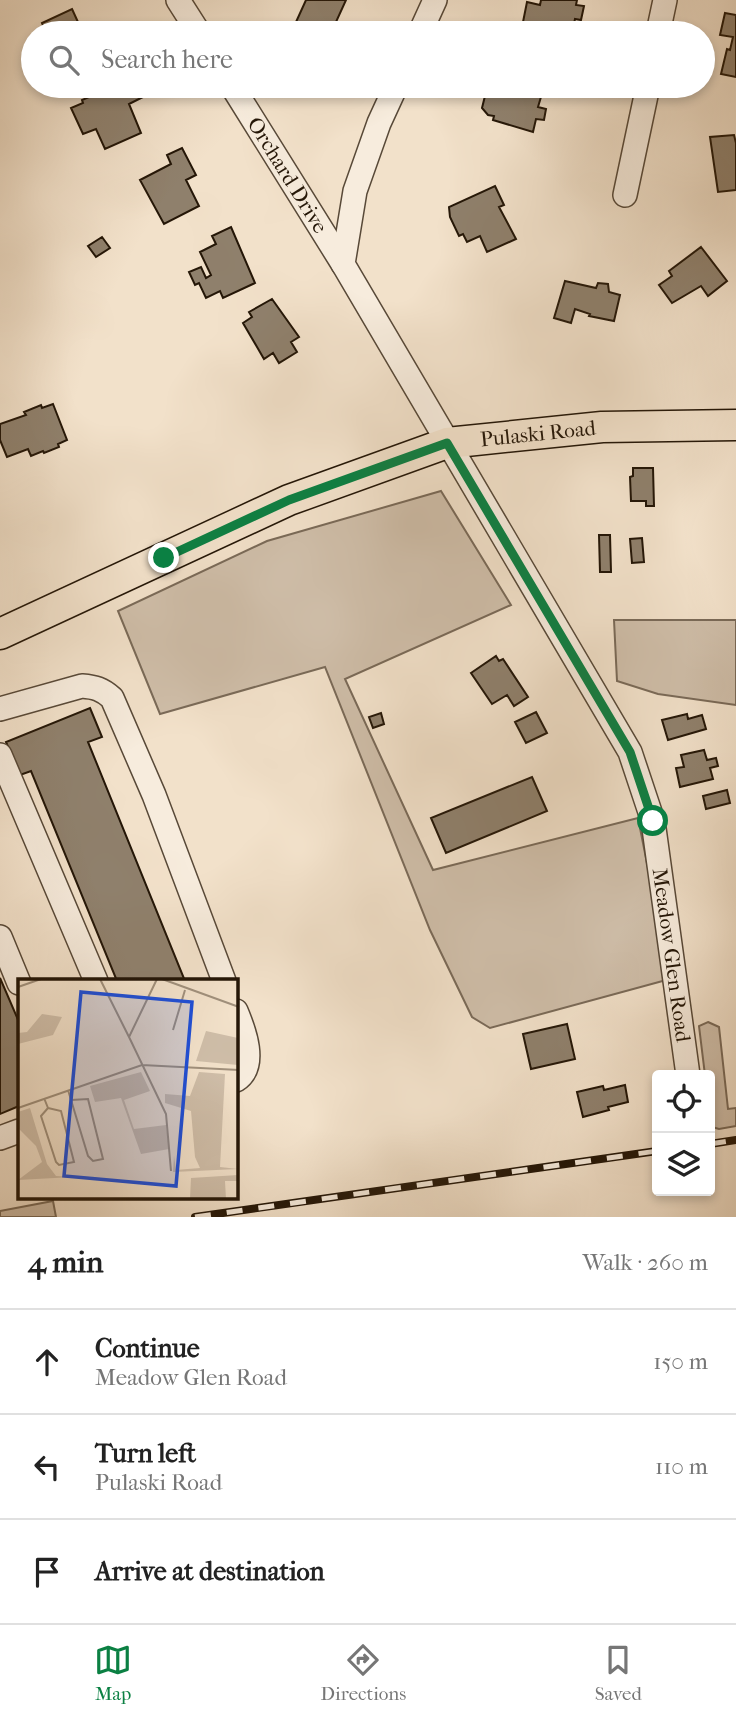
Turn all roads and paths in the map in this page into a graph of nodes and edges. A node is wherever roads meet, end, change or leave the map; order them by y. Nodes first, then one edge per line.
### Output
1 (178, 0) edge
2 (435, 0) edge
3 (665, 0) edge
4 (191, 21) edge
5 (425, 21) edge
6 (661, 21) edge
7 (239, 98) edge
8 (390, 98) edge
9 (645, 98) edge
10 (625, 195) dead end
11 (343, 264) junction
12 (736, 425) edge
13 (447, 443) junction
14 (0, 634) edge
15 (0, 709) edge
16 (0, 755) edge
17 (0, 937) edge
18 (95, 979) edge
19 (223, 979) edge
20 (18, 981) edge
21 (238, 1016) edge
22 (687, 1070) edge
23 (238, 1079) edge
24 (18, 1131) edge
25 (0, 1139) edge

1 - 4 street
2 - 5 street
3 - 6 street
7 - 11 street, Orchard Drive
8 - 11 street
9 - 10 street
11 - 13 street, Meadow Glen Road
12 - 13 main road, Pulaski Road
13 - 14 main road, Pulaski Road
13 - 22 street, Meadow Glen Road
15 - 19 street
16 - 18 street
17 - 20 street
21 - 23 street
24 - 25 street

